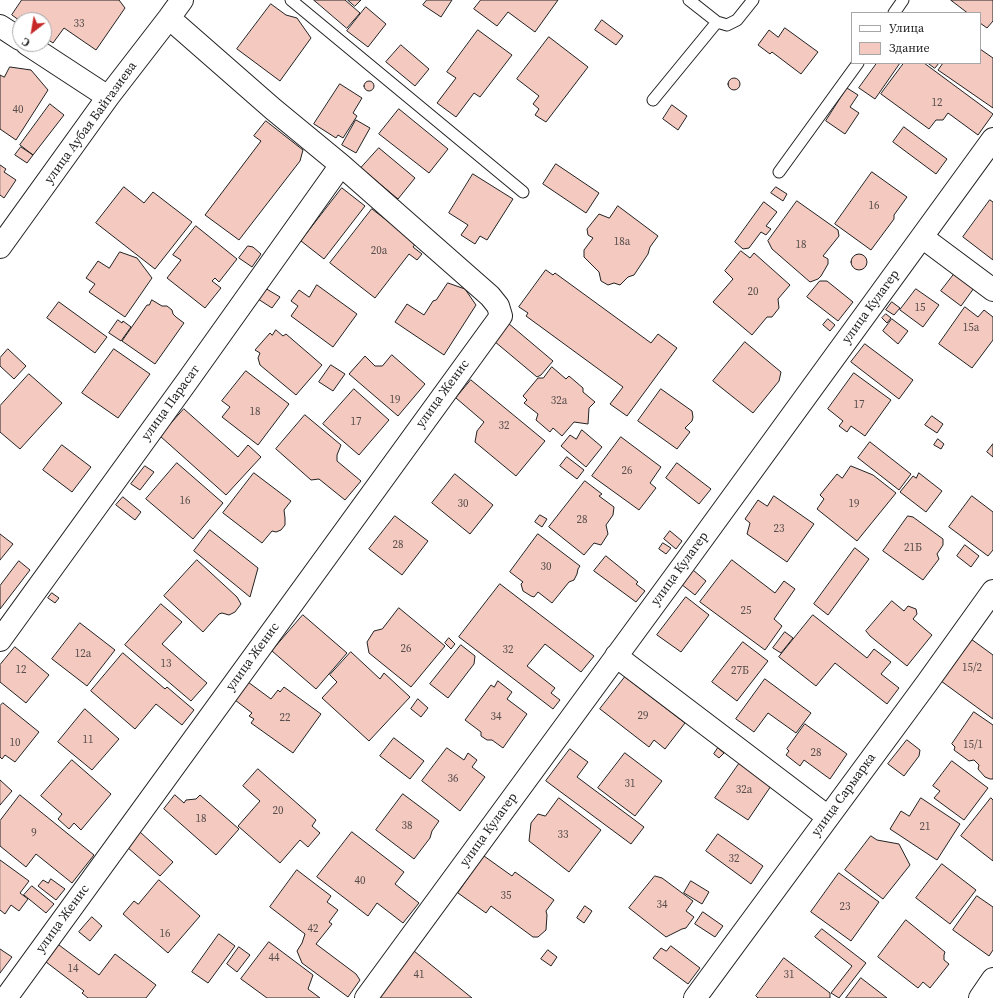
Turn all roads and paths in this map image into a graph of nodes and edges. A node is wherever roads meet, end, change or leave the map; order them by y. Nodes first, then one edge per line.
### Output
1 (182, 0) edge
2 (291, 0) edge
3 (689, 0) edge
4 (753, 0) edge
5 (903, 0) edge
6 (895, 12) edge
7 (169, 18) junction
8 (717, 22) junction
9 (0, 26) edge
10 (12, 34) edge
11 (39, 52) edge
12 (857, 64) edge
13 (108, 97) junction
14 (653, 100) dead end
15 (993, 139) edge
16 (341, 164) junction
17 (779, 172) dead end
18 (523, 192) dead end
19 (922, 237) junction
20 (0, 247) edge
21 (993, 290) edge
22 (993, 591) edge
23 (0, 640) edge
24 (616, 656) junction
25 (828, 817) junction
26 (993, 979) edge
27 (6, 998) edge
28 (366, 998) edge
29 (695, 998) edge
30 (980, 998) edge

1 - 7 street, улица Аубая Байгазиева
2 - 18 lane
3 - 8 lane
4 - 8 lane
5 - 6 lane
7 - 13 street, улица Аубая Байгазиева
7 - 16 street
8 - 14 lane
9 - 10 street
11 - 13 street
12 - 17 lane
13 - 20 street, улица Аубая Байгазиева
15 - 19 street, улица Кулагер
16 - 23 street, улица Парасат
16 - 27 street, улица Женис
19 - 21 street
19 - 24 street, улица Кулагер
22 - 25 street, улица Сарыарка
24 - 25 street
24 - 28 street, улица Кулагер
25 - 29 street, улица Сарыарка
26 - 30 street

